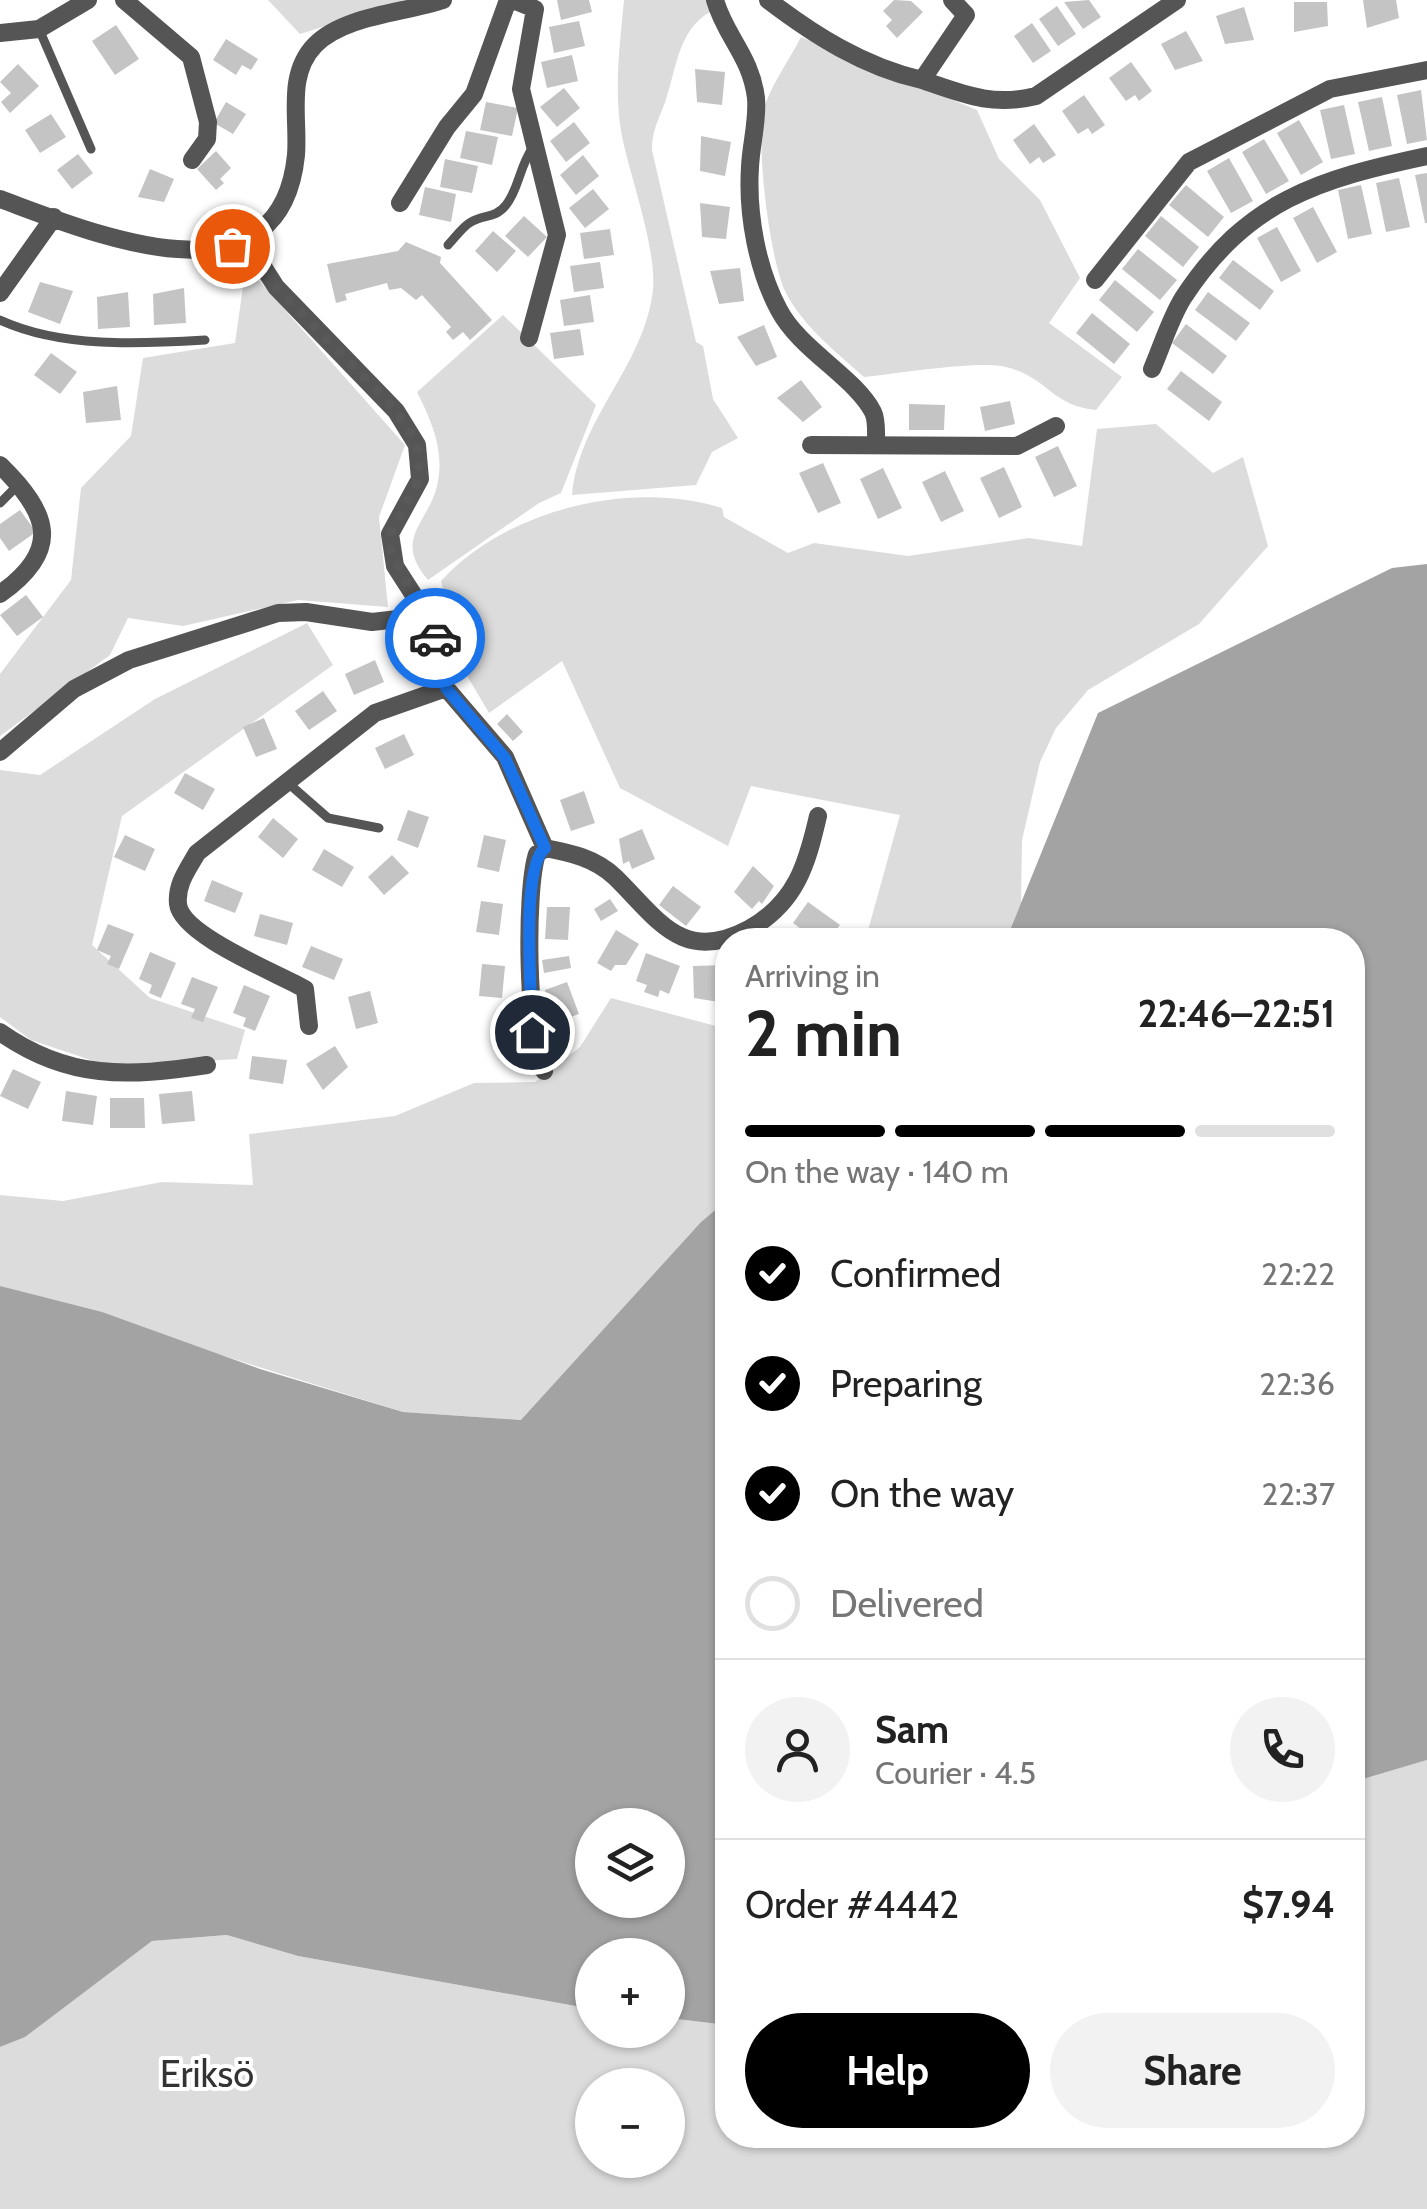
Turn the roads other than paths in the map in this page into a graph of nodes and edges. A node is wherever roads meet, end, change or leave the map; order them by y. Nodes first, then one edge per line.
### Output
1 (88, 0) edge
2 (124, 0) edge
3 (443, 0) edge
4 (511, 0) edge
5 (715, 0) edge
6 (768, 0) edge
7 (952, 0) edge
8 (1176, 0) edge
9 (40, 29) junction
10 (0, 34) edge
11 (1427, 70) edge
12 (922, 80) junction
13 (533, 147) junction
14 (91, 149) dead end
15 (1427, 156) edge
16 (192, 160) dead end
17 (0, 200) edge
18 (400, 203) dead end
19 (54, 217) junction
20 (246, 240) junction
21 (448, 245) dead end
22 (1095, 280) dead end
23 (0, 293) edge
24 (0, 320) edge
25 (528, 338) dead end
26 (205, 340) dead end
27 (1152, 369) dead end
28 (1056, 426) dead end
29 (876, 442) junction
30 (811, 444) dead end
31 (0, 465) edge
32 (19, 484) junction
33 (0, 502) edge
34 (0, 594) edge
35 (422, 608) junction
36 (446, 688) junction
37 (0, 752) edge
38 (288, 783) junction
39 (818, 816) dead end
40 (379, 828) dead end
41 (545, 848) junction
42 (749, 928) edge
43 (715, 940) edge
44 (310, 1026) dead end
45 (0, 1032) edge
46 (207, 1065) dead end
47 (544, 1071) dead end

1 - 9 street
2 - 16 street
3 - 20 street
4 - 13 street
4 - 18 street
5 - 29 street
6 - 12 street
7 - 12 street
8 - 12 street
9 - 10 street
9 - 14 lane
11 - 22 street
13 - 21 lane
13 - 25 street
15 - 27 street
17 - 19 street
19 - 20 street
19 - 23 street
20 - 35 street
24 - 26 lane
28 - 29 street
29 - 30 street
31 - 32 street
32 - 33 lane
32 - 34 street
35 - 36 street
35 - 37 street
36 - 38 street
36 - 41 street
38 - 40 lane
38 - 44 street
39 - 42 street
41 - 43 street
41 - 47 street
45 - 46 street

